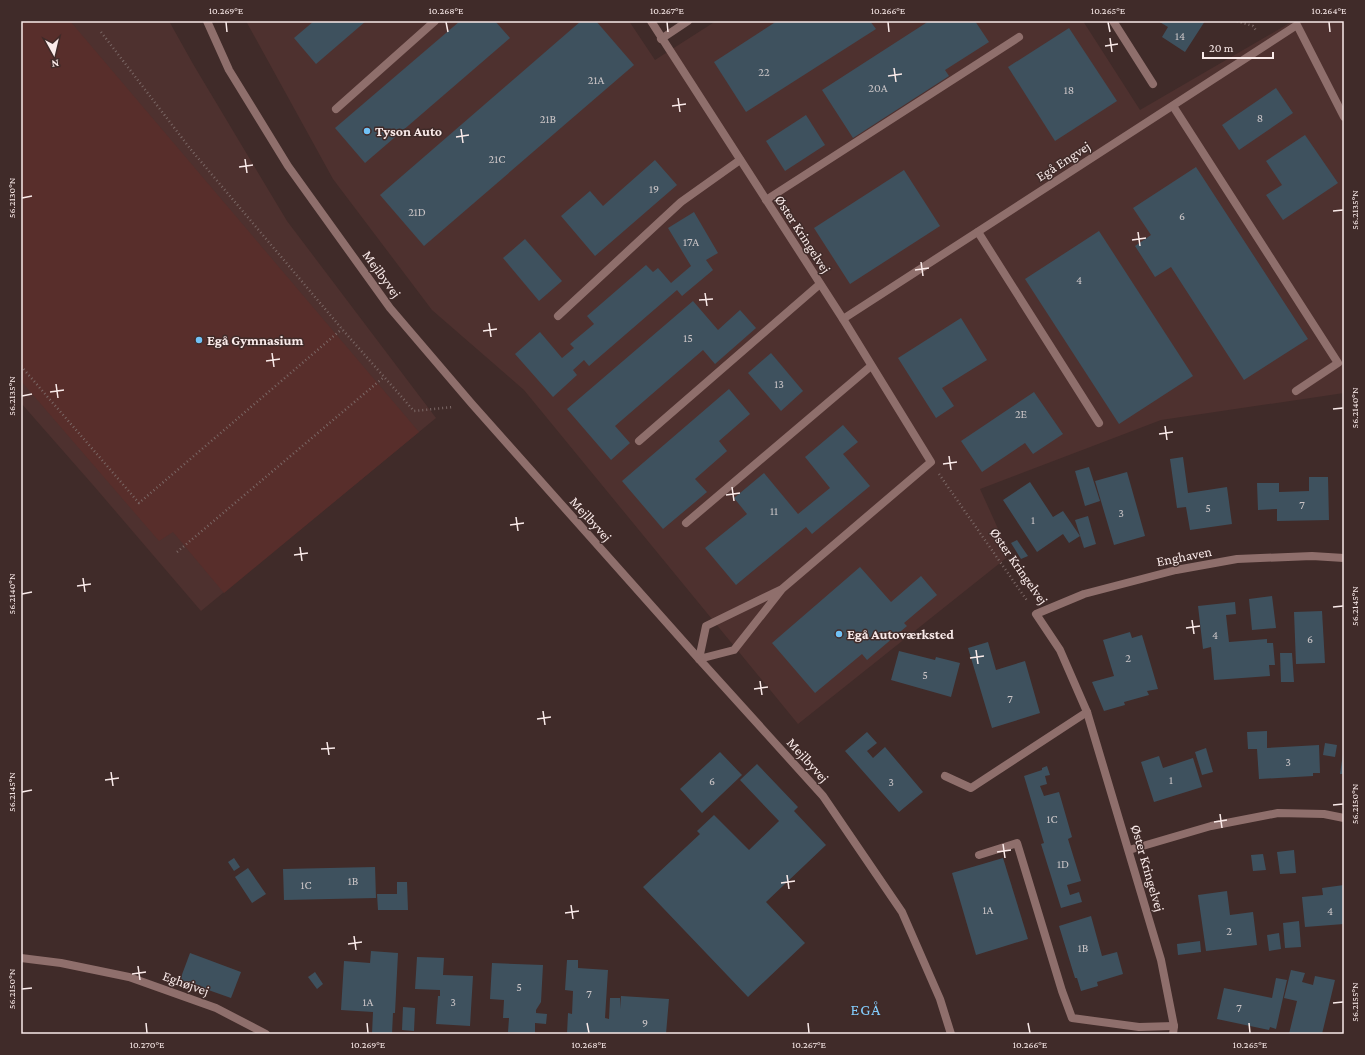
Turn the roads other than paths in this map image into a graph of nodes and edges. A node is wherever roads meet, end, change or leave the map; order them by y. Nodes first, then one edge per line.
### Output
1 (207, 21) edge
2 (435, 21) edge
3 (651, 21) edge
4 (688, 21) edge
5 (1113, 21) edge
6 (1019, 37) dead end
7 (662, 39) junction
8 (1153, 84) dead end
9 (1173, 106) junction
10 (336, 109) dead end
11 (1344, 117) edge
12 (740, 160) junction
13 (766, 200) junction
14 (978, 232) junction
15 (820, 284) junction
16 (558, 316) dead end
17 (843, 320) junction
18 (871, 366) junction
19 (1296, 391) dead end
20 (1099, 423) dead end
21 (639, 441) dead end
22 (686, 523) dead end
23 (1344, 558) edge
24 (782, 588) junction
25 (1036, 614) joint
26 (699, 659) junction
27 (1088, 712) junction
28 (945, 776) dead end
29 (1344, 818) edge
30 (1129, 850) junction
31 (979, 855) dead end
32 (21, 958) edge
33 (1173, 1030) edge
34 (266, 1034) edge
35 (951, 1034) edge

1 - 26 street, Mejlbyvej
2 - 10 street
3 - 7 street, Øster Kringelvej
4 - 7 street
5 - 8 street
6 - 13 street
7 - 12 street, Øster Kringelvej
9 - 11 street, Egå Engvej
9 - 14 street, Egå Engvej
9 - 19 street
12 - 13 street, Øster Kringelvej
12 - 16 street
13 - 15 street, Øster Kringelvej
14 - 17 street, Egå Engvej
14 - 20 street
15 - 17 street, Øster Kringelvej
15 - 21 street
17 - 18 street, Øster Kringelvej
18 - 22 street
18 - 24 street, Øster Kringelvej
23 - 25 street, Enghaven
24 - 26 street
24 - 26 street
25 - 27 street, Øster Kringelvej
26 - 35 street, Mejlbyvej
27 - 28 street
27 - 30 street, Øster Kringelvej
29 - 30 street
30 - 33 street, Øster Kringelvej
31 - 33 street
32 - 34 street, Eghøjvej

